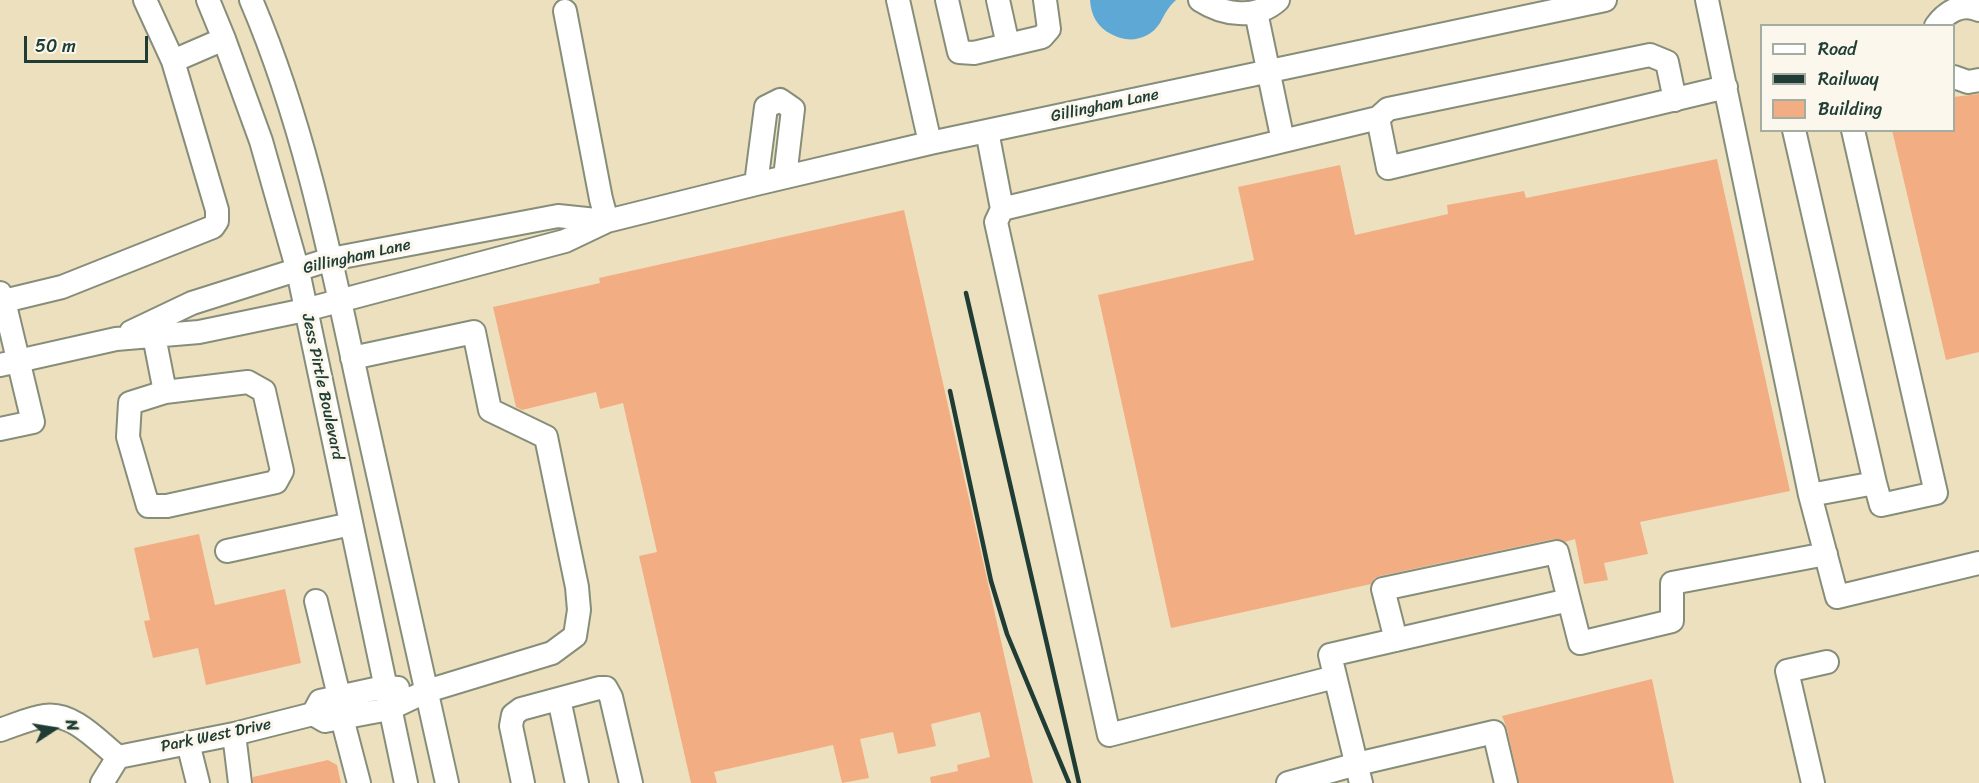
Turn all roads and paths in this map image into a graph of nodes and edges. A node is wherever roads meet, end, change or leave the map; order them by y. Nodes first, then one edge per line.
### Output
1 (145, 0) edge
2 (208, 0) edge
3 (251, 0) edge
4 (898, 0) edge
5 (947, 0) edge
6 (998, 0) edge
7 (1045, 0) edge
8 (1200, 0) edge
9 (1278, 0) edge
10 (1603, 0) edge
11 (1707, 0) edge
12 (1964, 6) edge
13 (565, 10) dead end
14 (1256, 12) junction
15 (1938, 24) edge
16 (224, 39) junction
17 (1008, 45) junction
18 (173, 62) junction
19 (1269, 71) junction
20 (1955, 78) edge
21 (1979, 80) edge
22 (1726, 87) junction
23 (1675, 100) junction
24 (1378, 118) junction
25 (987, 131) junction
26 (1794, 132) edge
27 (1853, 132) edge
28 (1283, 141) junction
29 (930, 143) junction
30 (785, 177) junction
31 (756, 184) junction
32 (1002, 209) junction
33 (607, 221) junction
34 (331, 260) junction
35 (298, 271) junction
36 (2, 297) edge
37 (340, 300) junction
38 (305, 310) junction
39 (154, 336) junction
40 (116, 339) junction
41 (352, 358) junction
42 (10, 362) edge
43 (165, 392) junction
44 (0, 429) edge
45 (1875, 483) junction
46 (1810, 495) junction
47 (351, 524) junction
48 (227, 551) dead end
49 (1826, 554) junction
50 (1979, 563) edge
51 (1569, 600) junction
52 (316, 601) dead end
53 (1396, 640) junction
54 (1827, 662) dead end
55 (1335, 677) junction
56 (427, 691) junction
57 (387, 698) junction
58 (559, 699) junction
59 (341, 707) junction
60 (0, 730) edge
61 (234, 734) junction
62 (188, 743) junction
63 (118, 757) junction
64 (1359, 774) edge
65 (102, 783) edge
66 (198, 783) edge
67 (240, 783) edge
68 (358, 783) edge
69 (406, 783) edge
70 (447, 783) edge
71 (523, 783) edge
72 (577, 783) edge
73 (631, 783) edge
74 (1288, 783) edge
75 (1506, 783) edge
76 (1813, 783) edge

1 - 18 street
2 - 16 street, Jess Pirtle Boulevard
3 - 34 street
4 - 29 street
5 - 17 street
6 - 17 street
7 - 17 street
8 - 14 street
9 - 14 street
10 - 19 street, Gillingham Lane
11 - 22 street
12 - 15 street
13 - 33 street
14 - 19 street
16 - 18 street
16 - 35 street, Jess Pirtle Boulevard
18 - 36 street
19 - 25 street, Gillingham Lane
19 - 28 street
20 - 21 street
22 - 23 street
22 - 46 street
23 - 24 street
23 - 24 street
24 - 28 street
25 - 29 street, Gillingham Lane
25 - 32 street
26 - 45 street
27 - 45 street
28 - 32 street
29 - 30 street, Gillingham Lane
30 - 31 street, Gillingham Lane
30 - 31 street
31 - 33 street, Gillingham Lane
32 - 55 street
33 - 34 street, Gillingham Lane
33 - 37 street, Gillingham Lane
34 - 35 street, Gillingham Lane
34 - 37 street
35 - 38 street, Jess Pirtle Boulevard
35 - 40 street, Gillingham Lane
36 - 42 street
37 - 38 street, Gillingham Lane
37 - 41 street
38 - 39 street, Gillingham Lane
38 - 47 street, Jess Pirtle Boulevard
39 - 40 street, Gillingham Lane
39 - 43 street
40 - 42 street, Gillingham Lane
41 - 56 street
41 - 56 street
42 - 44 street
43 - 43 street
45 - 46 street
46 - 49 street
47 - 48 street
47 - 57 street, Jess Pirtle Boulevard
49 - 50 street
49 - 51 street
51 - 53 street
51 - 53 street
52 - 59 street
53 - 55 street
54 - 76 street
55 - 64 street
56 - 57 street, Park West Drive
56 - 70 street
57 - 59 street, Park West Drive
57 - 69 street, Jess Pirtle Boulevard
58 - 71 street
58 - 72 street
58 - 73 street
59 - 61 street, Park West Drive
59 - 68 street
60 - 63 street
61 - 62 street, Park West Drive
61 - 67 street
62 - 63 street, Park West Drive
62 - 66 street
63 - 65 street
64 - 74 street
64 - 75 street

